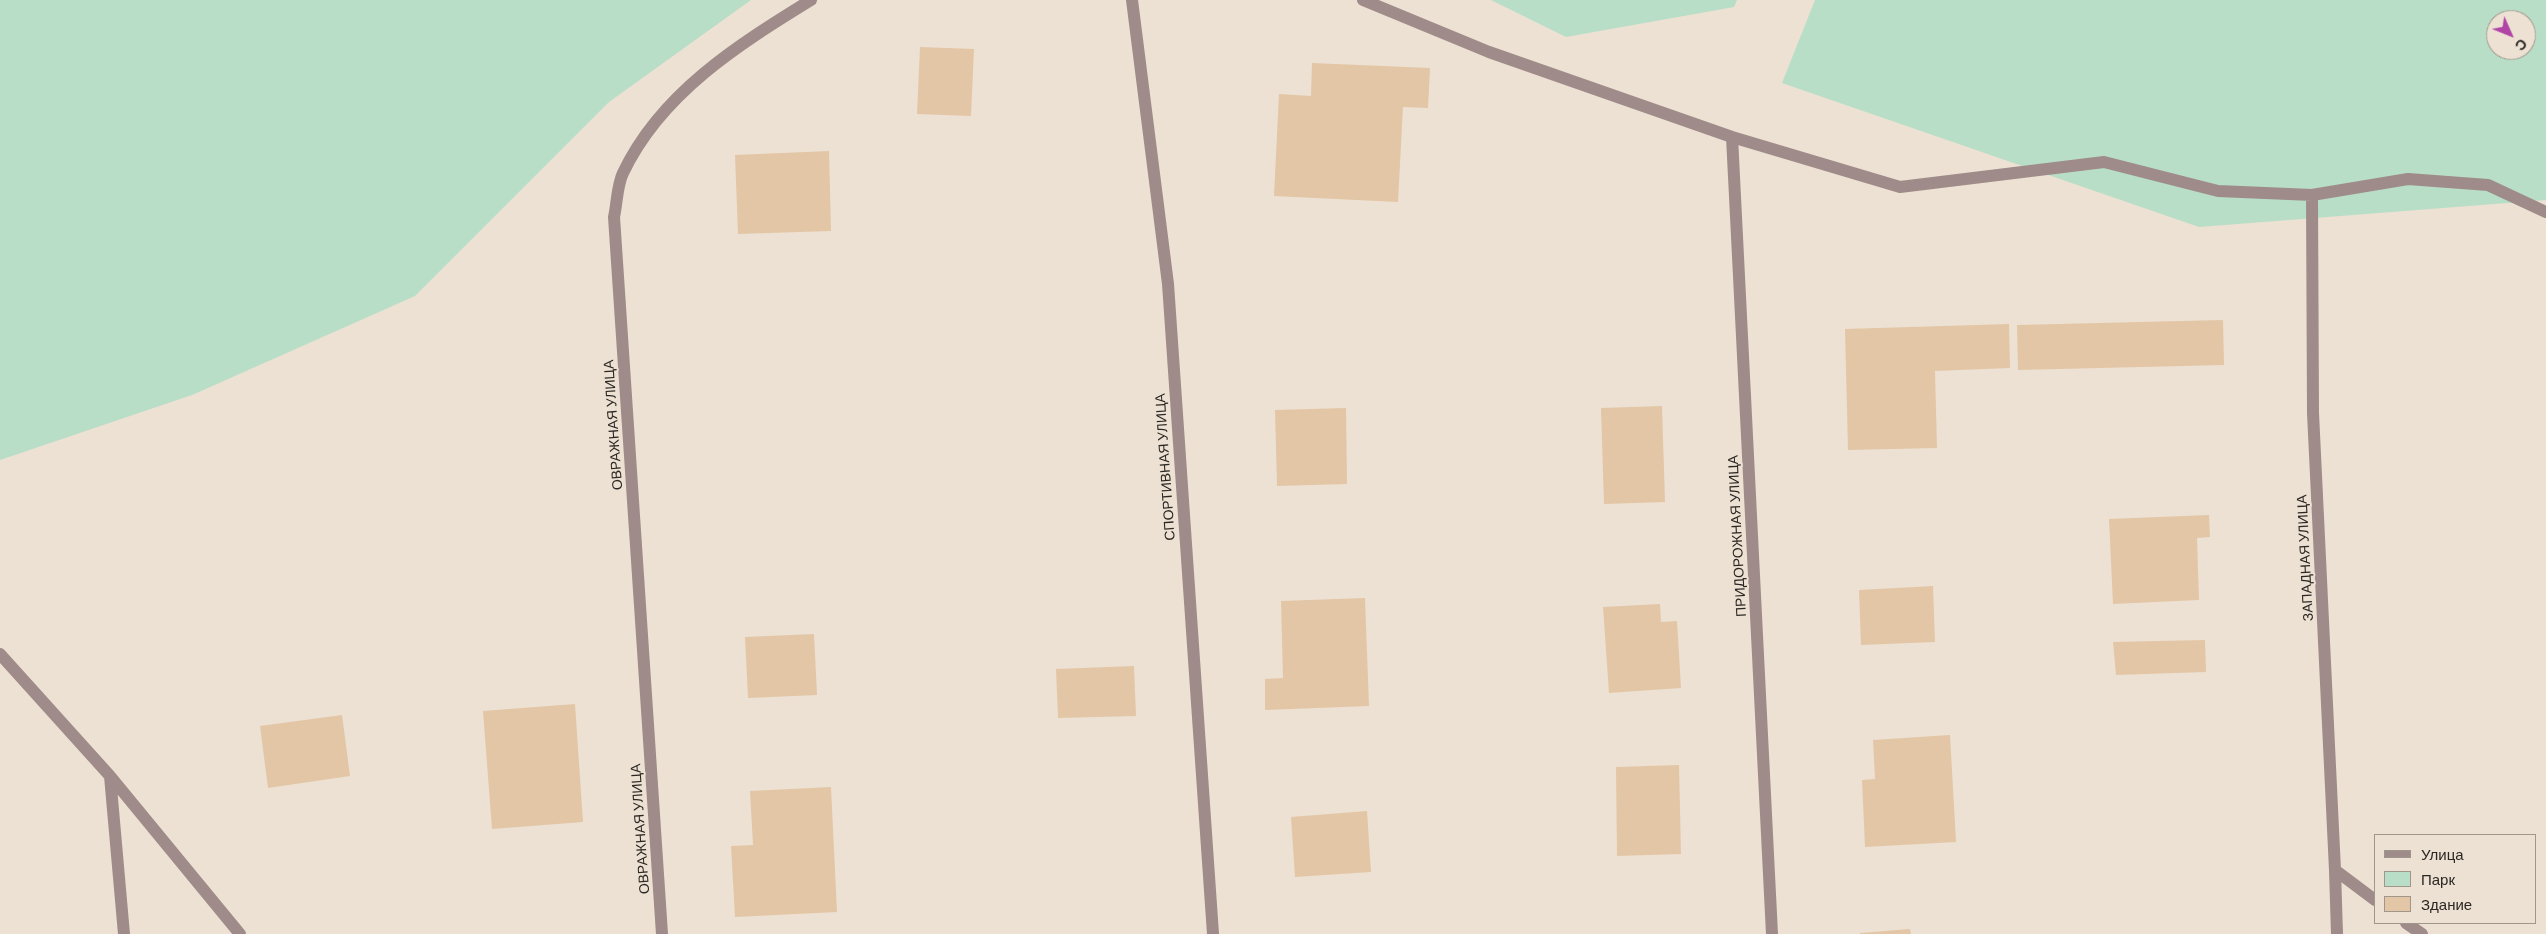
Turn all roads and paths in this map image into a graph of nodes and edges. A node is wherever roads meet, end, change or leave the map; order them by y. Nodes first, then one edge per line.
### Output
1 (810, 0) edge
2 (1132, 0) edge
3 (1363, 0) edge
4 (1732, 137) junction
5 (2312, 194) junction
6 (2546, 212) edge
7 (0, 654) edge
8 (110, 776) junction
9 (2335, 870) junction
10 (2374, 899) edge
11 (2407, 924) edge
12 (124, 934) edge
13 (240, 934) edge
14 (662, 934) edge
15 (1213, 934) edge
16 (1772, 934) edge
17 (2337, 934) edge
18 (2422, 934) edge

1 - 14 street, ОВРАЖНАЯ УЛИЦА
2 - 15 street, СПОРТИВНАЯ УЛИЦА
3 - 4 street
4 - 5 street
4 - 16 street, ПРИДОРОЖНАЯ УЛИЦА
5 - 6 street
5 - 9 street, ЗАПАДНАЯ УЛИЦА
7 - 8 street
8 - 12 street
8 - 13 street
9 - 10 street
9 - 17 street, ЗАПАДНАЯ УЛИЦА
11 - 18 street

